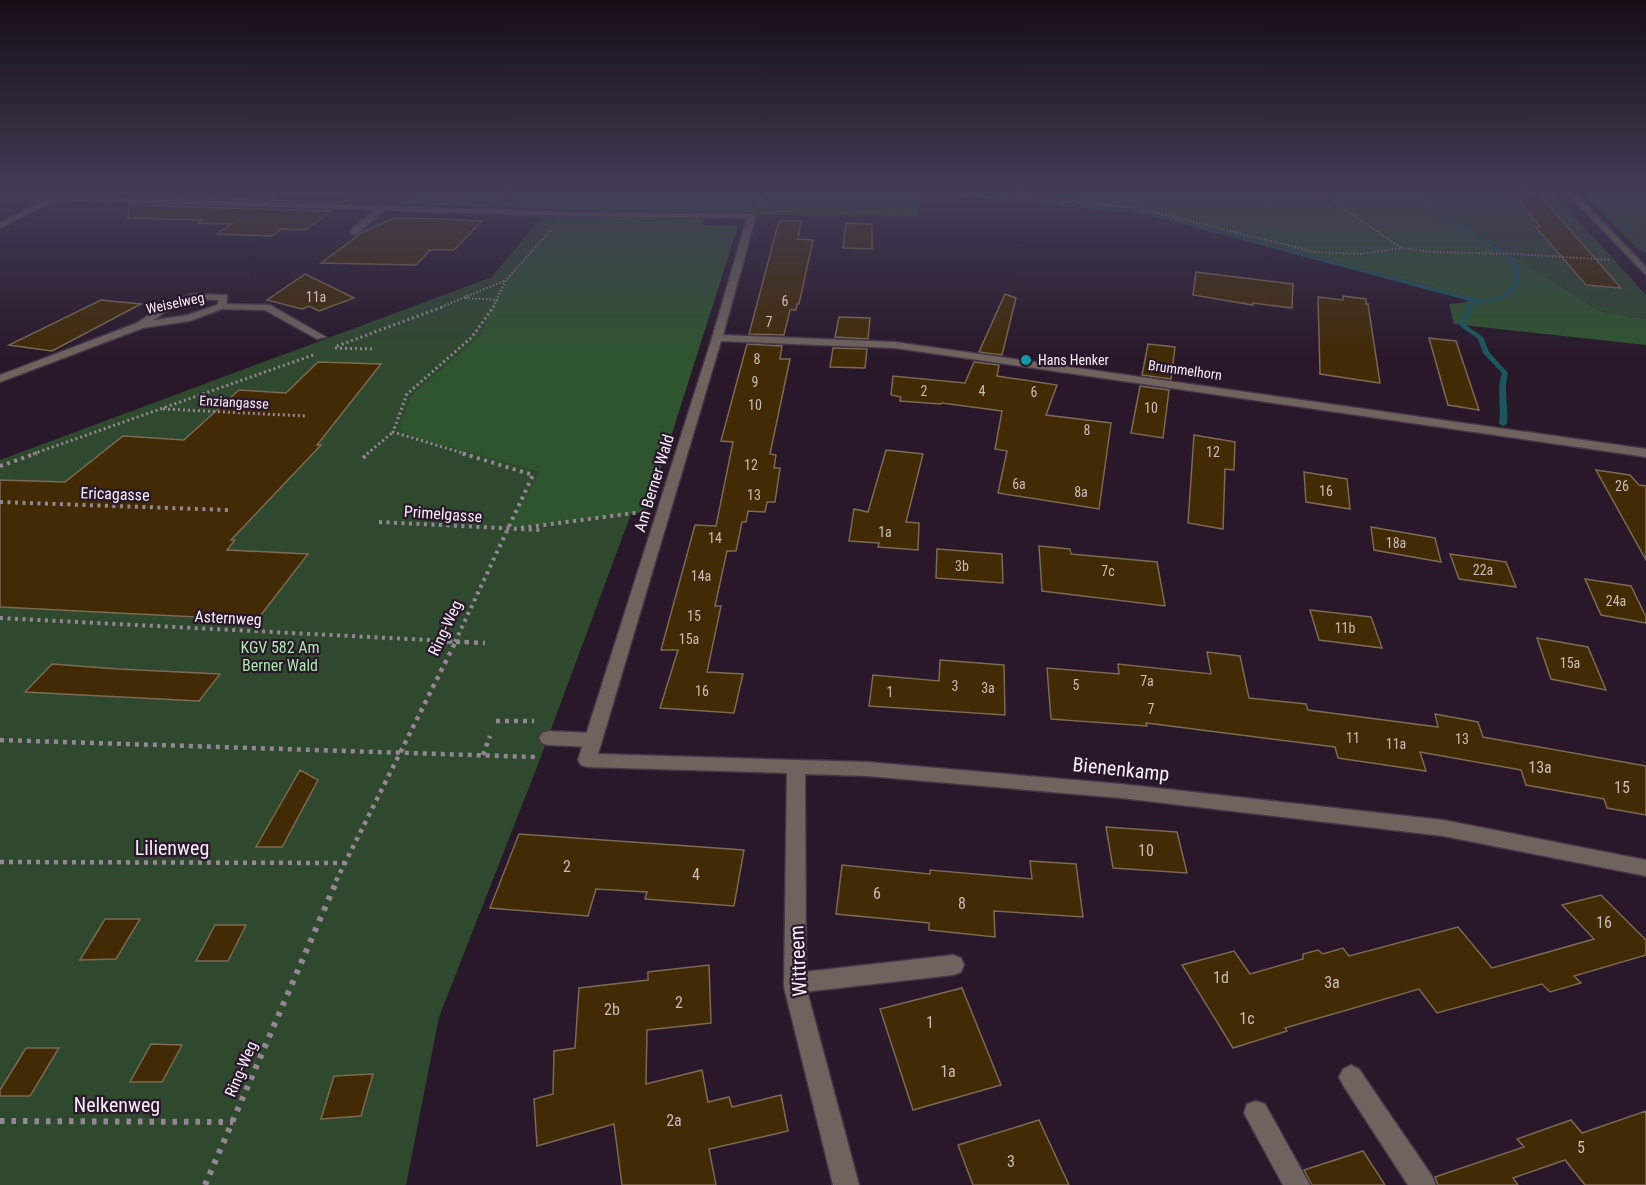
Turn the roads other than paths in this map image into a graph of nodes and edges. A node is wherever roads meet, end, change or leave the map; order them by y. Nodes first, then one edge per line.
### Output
1 (743, 246) edge
2 (1625, 246) edge
3 (1642, 263) edge
4 (1646, 272) edge
5 (222, 307) junction
6 (141, 325) junction
7 (321, 337) dead end
8 (717, 338) junction
9 (0, 379) edge
10 (1646, 453) edge
11 (548, 738) dead end
12 (593, 740) junction
13 (587, 760) joint
14 (796, 766) junction
15 (1646, 868) edge
16 (953, 965) dead end
17 (795, 983) junction
18 (1351, 1077) dead end
19 (1256, 1113) dead end
20 (846, 1185) edge
21 (1297, 1185) edge
22 (1423, 1185) edge

1 - 8 street, Am Berner Wald
2 - 3 street
3 - 4 street
5 - 6 street, Weiselweg
5 - 6 street, Weiselweg
5 - 7 street
6 - 9 street, Weiselweg
8 - 10 street, Brummelhorn
8 - 12 street, Am Berner Wald
11 - 12 street
12 - 13 street, Am Berner Wald
13 - 14 street, Bienenkamp
14 - 15 street, Bienenkamp
14 - 17 street, Wittreem
16 - 17 street
17 - 20 street, Wittreem
18 - 22 street
19 - 21 street

